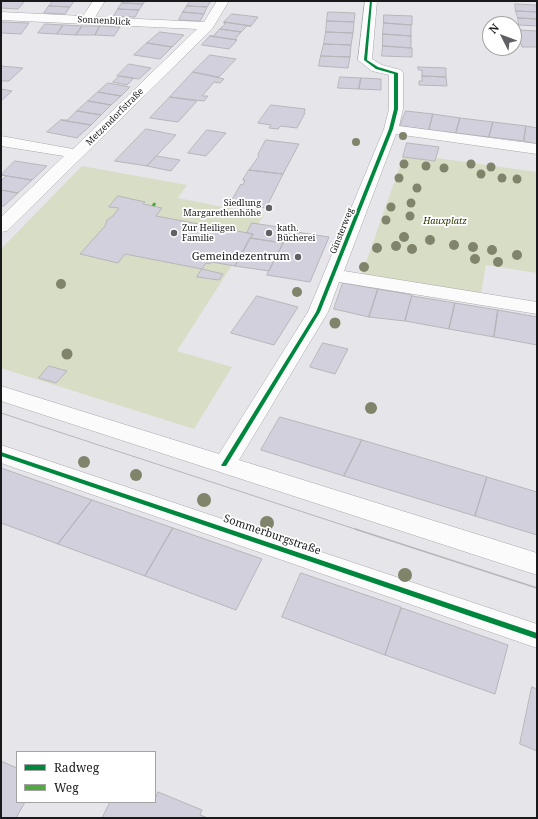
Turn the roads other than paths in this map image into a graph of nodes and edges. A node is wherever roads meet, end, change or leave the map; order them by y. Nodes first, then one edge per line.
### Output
1 (99, 1) edge
2 (223, 1) edge
3 (371, 1) edge
4 (1, 16) edge
5 (87, 20) junction
6 (208, 26) junction
7 (391, 129) junction
8 (1, 141) edge
9 (537, 149) edge
10 (77, 154) junction
11 (1, 227) edge
12 (333, 275) junction
13 (537, 308) edge
14 (1, 394) edge
15 (1, 454) edge
16 (224, 465) junction
17 (537, 564) edge
18 (537, 636) edge

1 - 5 street
2 - 6 street, Metzendorfstraße
3 - 7 street, Ginsterweg
4 - 5 street, Sonnenblick
5 - 6 street, Sonnenblick
6 - 10 street, Metzendorfstraße
7 - 9 street
7 - 12 street, Ginsterweg
8 - 10 street
10 - 11 street, Metzendorfstraße
12 - 13 street
12 - 16 street, Ginsterweg
14 - 16 street
15 - 18 street, Sommerburgstraße
16 - 17 street

